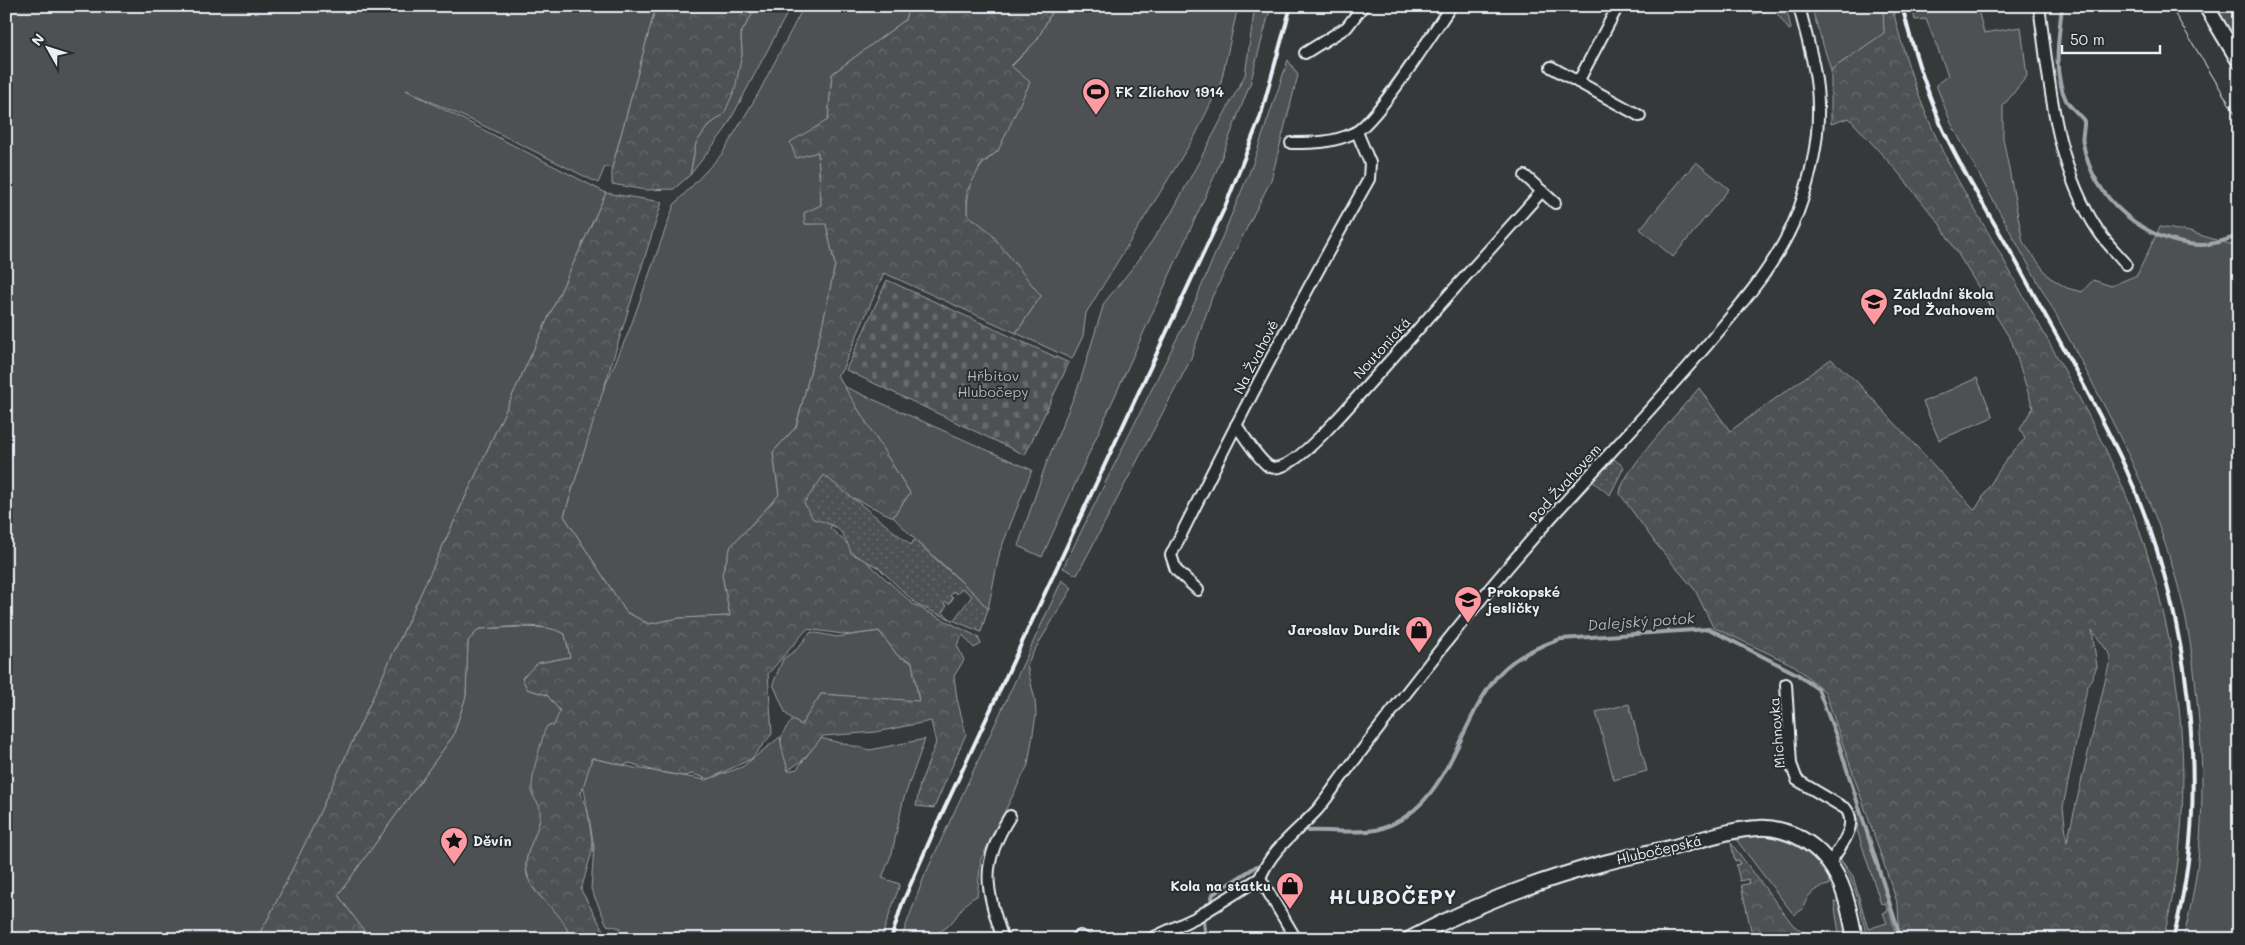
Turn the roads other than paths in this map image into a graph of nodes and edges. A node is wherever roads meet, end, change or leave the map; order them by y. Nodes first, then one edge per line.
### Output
1 (1363, 6) edge
2 (1452, 6) edge
3 (1618, 6) edge
4 (1799, 6) edge
5 (2039, 6) edge
6 (2206, 6) edge
7 (1305, 53) dead end
8 (2239, 61) edge
9 (1551, 67) dead end
10 (1578, 82) junction
11 (1640, 116) dead end
12 (1357, 132) junction
13 (1291, 143) dead end
14 (1525, 176) dead end
15 (1542, 191) junction
16 (1555, 203) dead end
17 (2126, 264) dead end
18 (1236, 425) junction
19 (1198, 590) dead end
20 (1786, 684) dead end
21 (1010, 816) dead end
22 (1830, 863) junction
23 (1260, 878) junction
24 (1003, 939) edge
25 (1075, 939) edge
26 (1086, 939) edge
27 (1150, 939) edge
28 (1296, 939) edge
29 (1410, 939) edge
30 (1855, 939) edge

1 - 7 street
2 - 12 street
3 - 10 street
4 - 23 street, Pod Žvahovem
5 - 17 street
6 - 8 street
9 - 10 street
10 - 11 street
12 - 13 street
12 - 18 street, Na Žvahově
14 - 15 street
15 - 16 street
15 - 18 street, Noutonická
18 - 19 street, Na Žvahově
20 - 22 street, Michnovka
21 - 24 street
22 - 29 street, Hlubočepská
22 - 30 street, Hlubočepská
23 - 27 street
23 - 28 street
25 - 26 street

